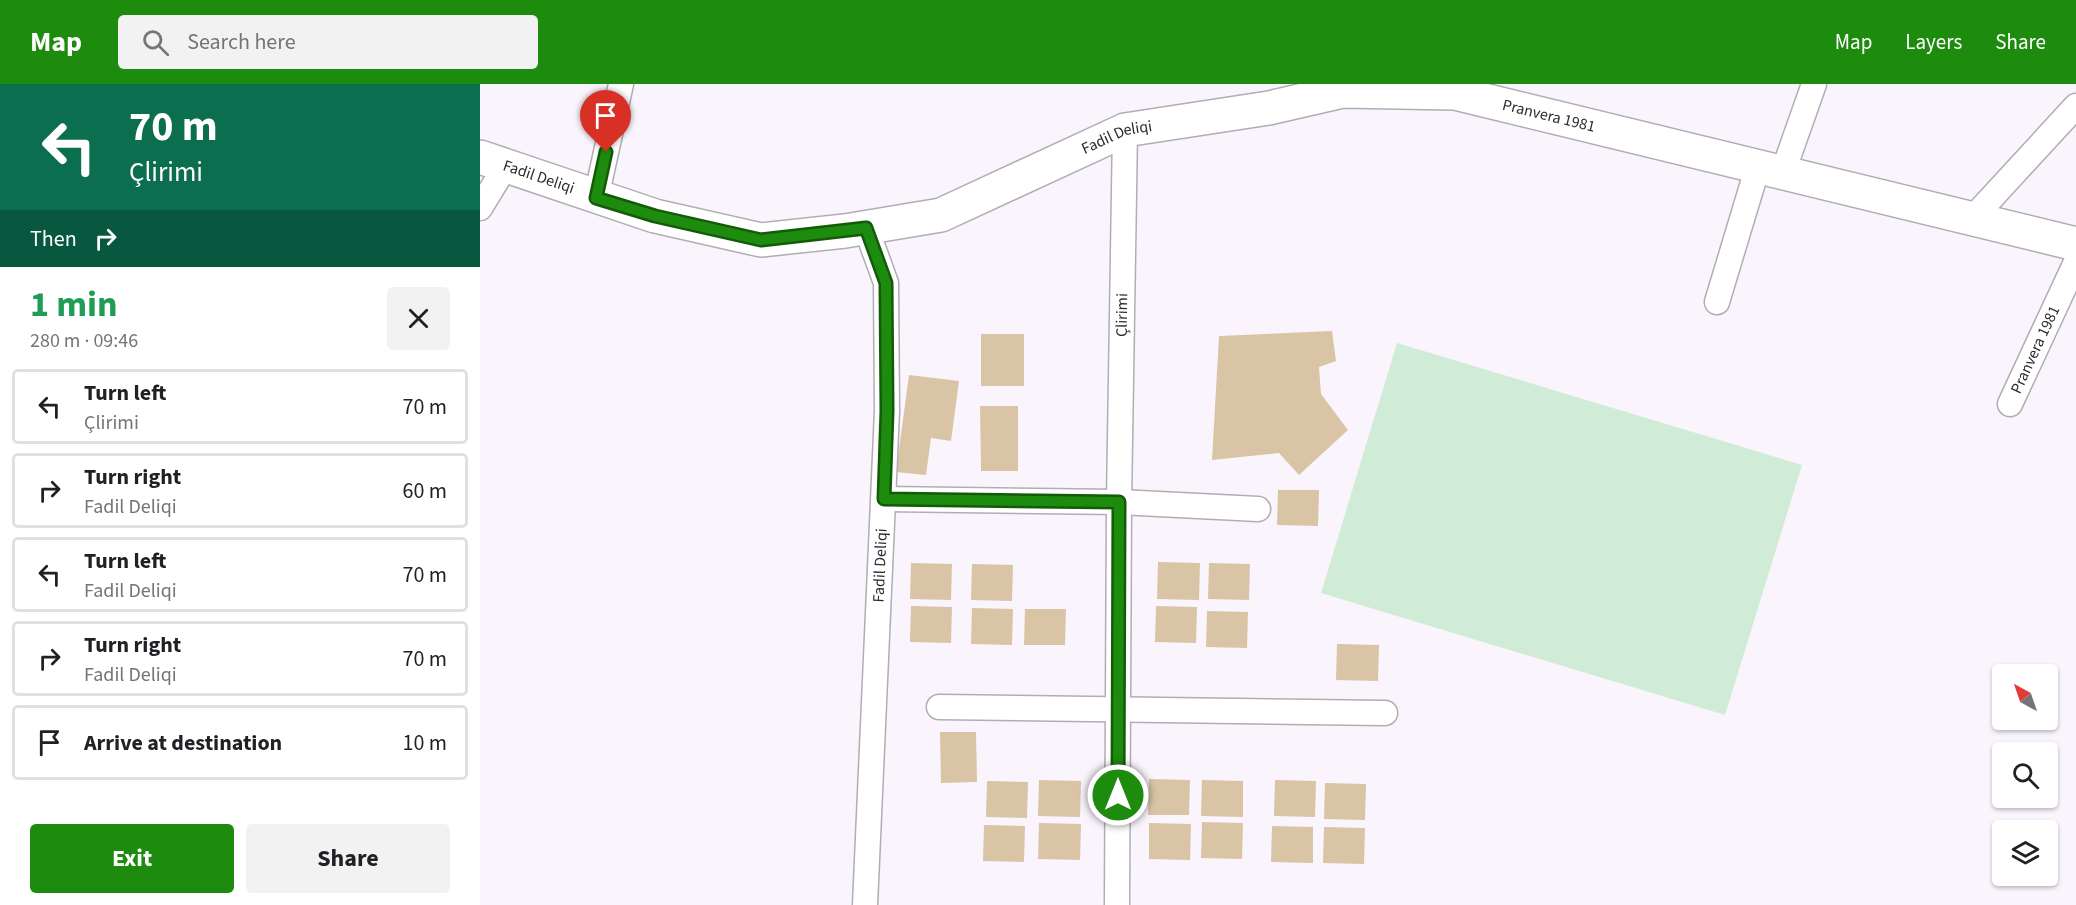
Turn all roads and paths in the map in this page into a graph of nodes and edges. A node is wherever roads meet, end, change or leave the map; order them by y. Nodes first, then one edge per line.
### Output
1 (621, 84) edge
2 (1814, 84) edge
3 (1343, 87) edge
4 (2076, 106) edge
5 (1125, 130) junction
6 (492, 162) edge
7 (1770, 169) junction
8 (596, 198) junction
9 (480, 208) edge
10 (1972, 219) junction
11 (866, 228) junction
12 (2076, 244) edge
13 (2076, 262) edge
14 (1717, 302) dead end
15 (2010, 404) dead end
16 (884, 499) junction
17 (1119, 502) junction
18 (1258, 510) dead end
19 (939, 707) dead end
20 (1118, 708) junction
21 (1385, 713) dead end
22 (865, 905) edge
23 (1117, 905) edge

1 - 8 street, Fadil Deliqi
2 - 7 street
3 - 5 main road, Fadil Deliqi
3 - 7 main road, Pranvera 1981
4 - 10 street
5 - 11 main road, Fadil Deliqi
5 - 17 street, Çlirimi
6 - 8 main road, Fadil Deliqi
6 - 9 street
7 - 10 main road, Pranvera 1981
7 - 14 street
8 - 11 main road, Fadil Deliqi
10 - 12 main road, Pranvera 1981
11 - 16 street, Fadil Deliqi
13 - 15 street, Pranvera 1981
16 - 17 street
16 - 22 street, Fadil Deliqi
17 - 18 street
17 - 20 street, Çlirimi
19 - 20 street
20 - 21 street
20 - 23 street, Çlirimi

